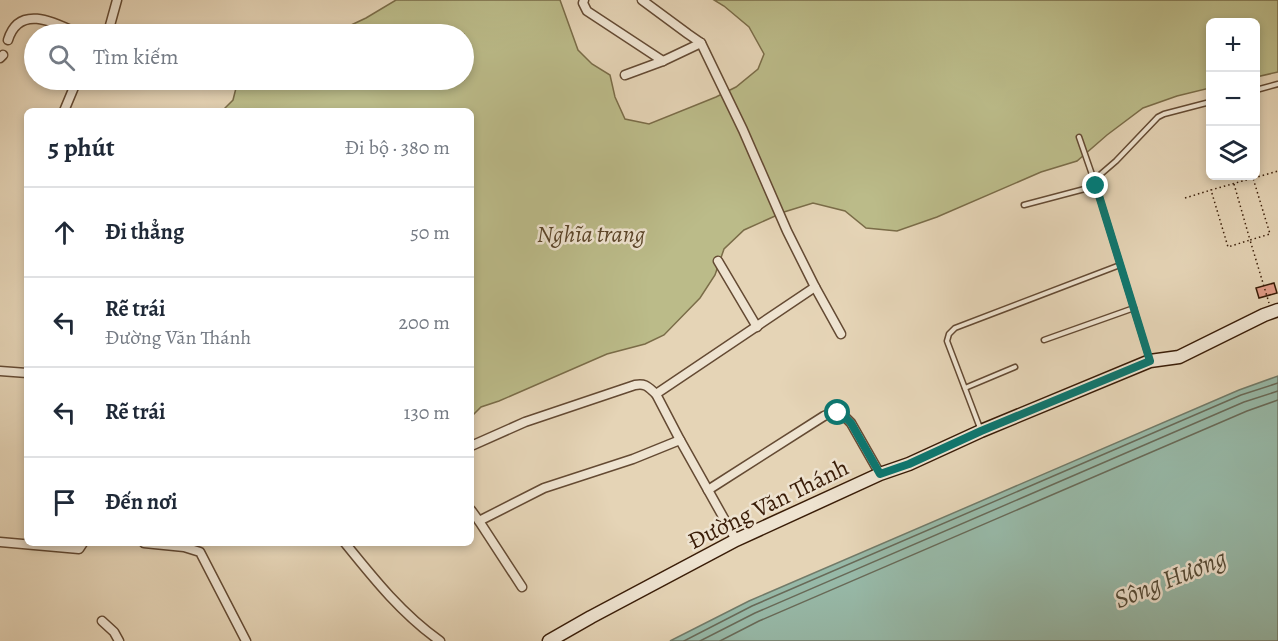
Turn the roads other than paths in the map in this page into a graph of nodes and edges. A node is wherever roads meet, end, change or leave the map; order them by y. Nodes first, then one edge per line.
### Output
1 (117, 0) edge
2 (584, 0) edge
3 (642, 0) edge
4 (58, 24) edge
5 (110, 24) edge
6 (8, 40) dead end
7 (701, 43) junction
8 (663, 61) junction
9 (625, 75) dead end
10 (1278, 84) edge
11 (1260, 89) edge
12 (73, 90) edge
13 (1206, 103) edge
14 (65, 108) edge
15 (1079, 137) dead end
16 (1094, 180) junction
17 (1096, 186) junction
18 (1024, 205) dead end
19 (718, 261) dead end
20 (1120, 265) junction
21 (815, 287) junction
22 (1134, 308) junction
23 (1275, 311) edge
24 (758, 327) junction
25 (841, 334) dead end
26 (1044, 340) dead end
27 (1150, 361) junction
28 (1015, 367) dead end
29 (0, 371) edge
30 (24, 373) edge
31 (965, 388) junction
32 (656, 394) junction
33 (981, 431) junction
34 (680, 441) junction
35 (474, 445) edge
36 (880, 474) junction
37 (708, 490) junction
38 (474, 514) edge
39 (479, 521) junction
40 (736, 540) junction
41 (0, 543) edge
42 (24, 545) edge
43 (40, 546) edge
44 (82, 546) edge
45 (175, 546) edge
46 (348, 546) edge
47 (522, 587) dead end
48 (102, 621) dead end
49 (119, 641) edge
50 (246, 641) edge
51 (440, 641) edge
52 (549, 641) edge

1 - 5 street
2 - 8 street
3 - 7 street
4 - 6 street
7 - 8 street
7 - 21 street
8 - 9 street
10 - 11 lane
12 - 14 street
13 - 16 lane
15 - 16 lane
16 - 17 lane
17 - 18 lane
17 - 20 lane
19 - 24 street
20 - 22 lane
20 - 31 lane
21 - 24 street
21 - 25 street
22 - 26 lane
22 - 27 lane
23 - 27 main road, Đường Văn Thánh
24 - 32 street
27 - 33 main road, Đường Văn Thánh
28 - 31 lane
29 - 30 street
31 - 33 lane
32 - 34 street
32 - 35 street
33 - 36 main road, Đường Văn Thánh
34 - 37 street
34 - 39 street
36 - 37 street
36 - 40 main road, Đường Văn Thánh
37 - 40 street
38 - 39 street
39 - 47 street
40 - 52 main road, Đường Văn Thánh
41 - 42 street
43 - 44 street
45 - 50 street
46 - 51 street
48 - 49 street

